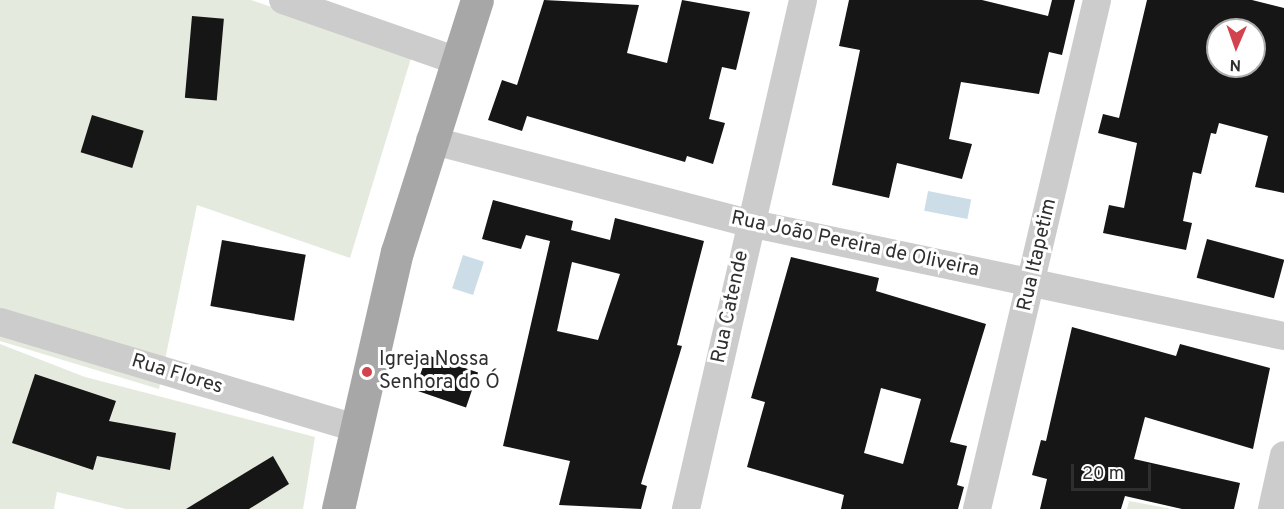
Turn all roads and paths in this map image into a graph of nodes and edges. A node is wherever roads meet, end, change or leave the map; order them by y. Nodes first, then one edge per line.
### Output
1 (283, 0) edge
2 (477, 0) edge
3 (803, 0) edge
4 (1097, 0) edge
5 (457, 61) junction
6 (430, 140) junction
7 (749, 223) junction
8 (1032, 283) junction
9 (0, 322) edge
10 (1284, 336) edge
11 (353, 428) junction
12 (1284, 455) edge
13 (338, 509) edge
14 (686, 509) edge
15 (977, 509) edge
16 (1272, 509) edge

1 - 5 street
2 - 5 main road
3 - 7 street, Rua Catende
4 - 8 street, Rua Itapetim
5 - 6 main road
6 - 7 street, Rua João Pereira de Oliveira
6 - 11 main road
7 - 8 street, Rua João Pereira de Oliveira
7 - 14 street, Rua Catende
8 - 10 street, Rua João Pereira de Oliveira
8 - 15 street, Rua Itapetim
9 - 11 street, Rua Flores
11 - 13 main road
12 - 16 street

